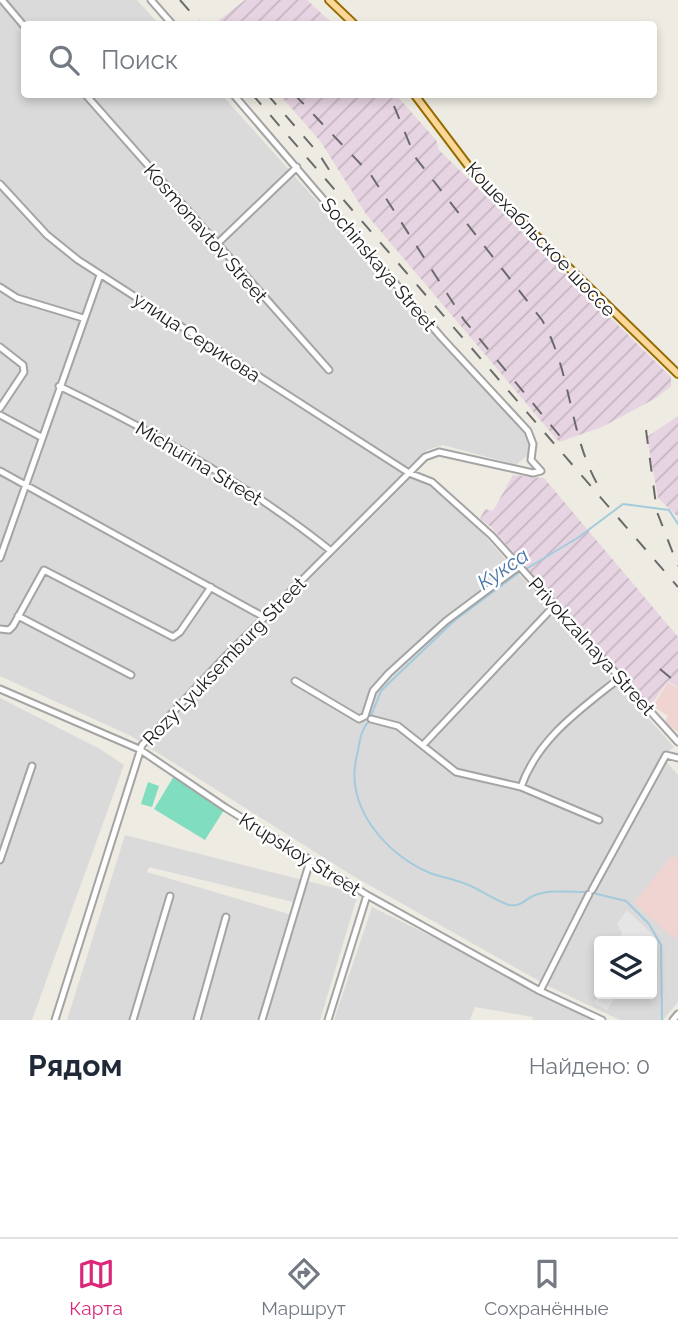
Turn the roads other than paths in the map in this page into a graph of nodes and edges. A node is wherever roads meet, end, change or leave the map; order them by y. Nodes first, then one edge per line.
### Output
1 (2, 0) edge
2 (151, 0) edge
3 (329, 0) edge
4 (169, 21) edge
5 (351, 21) edge
6 (21, 22) edge
7 (88, 98) edge
8 (237, 98) edge
9 (417, 98) edge
10 (297, 167) junction
11 (0, 184) edge
12 (216, 244) junction
13 (100, 275) junction
14 (0, 286) edge
15 (83, 318) junction
16 (0, 347) edge
17 (329, 370) dead end
18 (678, 374) edge
19 (59, 386) junction
20 (0, 408) edge
21 (0, 415) edge
22 (41, 438) junction
23 (0, 471) edge
24 (541, 471) joint
25 (409, 473) junction
26 (26, 485) junction
27 (331, 551) junction
28 (0, 558) edge
29 (523, 568) junction
30 (211, 587) junction
31 (555, 605) junction
32 (18, 616) junction
33 (264, 617) junction
34 (0, 629) edge
35 (131, 675) dead end
36 (621, 677) junction
37 (295, 681) dead end
38 (0, 689) edge
39 (368, 717) junction
40 (678, 742) edge
41 (423, 745) junction
42 (139, 749) junction
43 (678, 758) edge
44 (32, 766) dead end
45 (521, 787) junction
46 (599, 820) dead end
47 (0, 860) edge
48 (310, 862) junction
49 (367, 895) junction
50 (170, 896) dead end
51 (226, 917) dead end
52 (540, 991) junction
53 (678, 1014) edge
54 (55, 1020) edge
55 (133, 1020) edge
56 (197, 1020) edge
57 (262, 1020) edge
58 (328, 1020) edge
59 (602, 1020) edge
60 (673, 1020) edge

1 - 6 street
2 - 4 street
3 - 5 main road
7 - 12 street, Kosmonavtov Street
8 - 10 street, Sochinskaya Street
9 - 18 main road, Кошехабльское шоссе
10 - 12 street
10 - 24 street, Sochinskaya Street
11 - 13 street, улица Серикова
12 - 17 street, Kosmonavtov Street
13 - 15 street
13 - 25 street, улица Серикова
14 - 15 street
15 - 19 street
16 - 20 street
19 - 22 street
19 - 27 street, Michurina Street
21 - 22 street
22 - 26 street
23 - 26 street
24 - 25 street, Rozy Lyuksemburg Street
25 - 27 street, Rozy Lyuksemburg Street
25 - 29 street, Privokzalnaya Street
26 - 28 street
26 - 30 street
27 - 33 street, Rozy Lyuksemburg Street
29 - 31 street, Privokzalnaya Street
29 - 39 street
30 - 32 street
30 - 33 street
31 - 36 street, Privokzalnaya Street
31 - 41 street
32 - 34 street
32 - 35 street
33 - 42 street, Rozy Lyuksemburg Street
36 - 40 street, Privokzalnaya Street
36 - 45 street
37 - 39 street
38 - 42 street, Krupskoy Street
39 - 41 street
41 - 45 street
42 - 48 street, Krupskoy Street
42 - 54 street, Rozy Lyuksemburg Street
43 - 52 street
44 - 47 street
45 - 46 street
48 - 49 street, Krupskoy Street
48 - 57 street
49 - 52 street, Krupskoy Street
49 - 58 street
50 - 55 street
51 - 56 street
52 - 59 street, Krupskoy Street
53 - 60 street

